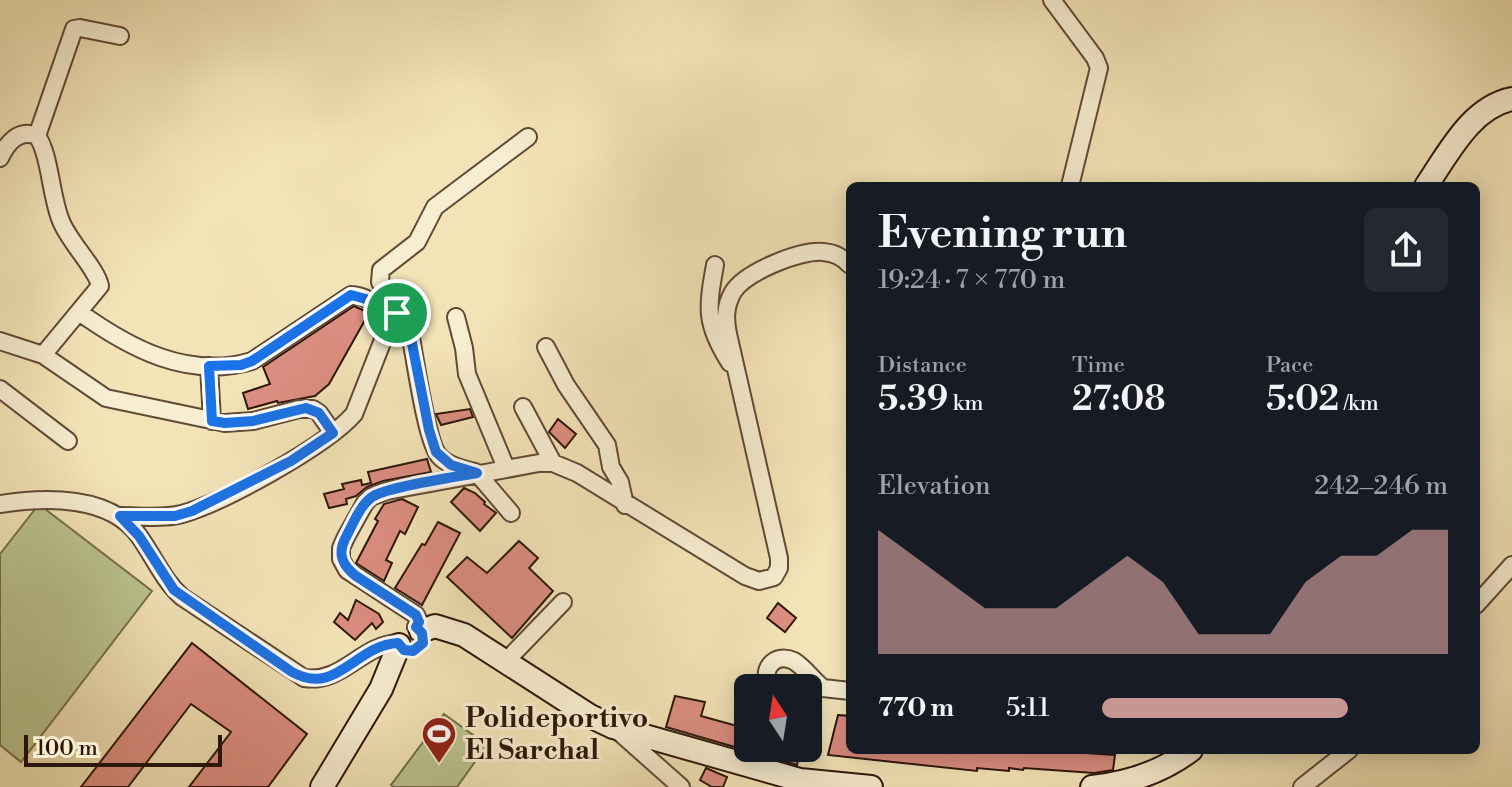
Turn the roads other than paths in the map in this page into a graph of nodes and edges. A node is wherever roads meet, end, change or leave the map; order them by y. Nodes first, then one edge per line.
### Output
1 (1052, 0) edge
2 (120, 36) dead end
3 (1512, 99) edge
4 (37, 136) junction
5 (528, 137) dead end
6 (0, 158) edge
7 (1071, 182) edge
8 (1429, 182) edge
9 (846, 261) edge
10 (715, 265) dead end
11 (79, 312) junction
12 (394, 315) junction
13 (456, 317) dead end
14 (0, 341) edge
15 (546, 347) dead end
16 (43, 355) junction
17 (209, 366) junction
18 (737, 374) junction
19 (0, 389) edge
20 (523, 407) dead end
21 (212, 421) junction
22 (333, 433) junction
23 (68, 441) dead end
24 (439, 457) junction
25 (553, 463) junction
26 (506, 468) junction
27 (477, 473) junction
28 (436, 481) junction
29 (0, 504) edge
30 (625, 505) junction
31 (511, 513) dead end
32 (120, 516) junction
33 (1512, 565) edge
34 (1480, 601) edge
35 (563, 602) dead end
36 (412, 640) junction
37 (507, 660) junction
38 (766, 674) edge
39 (805, 674) edge
40 (822, 689) edge
41 (846, 691) edge
42 (613, 727) junction
43 (1185, 754) edge
44 (1344, 754) edge
45 (322, 787) edge
46 (681, 787) edge
47 (871, 787) edge
48 (1092, 787) edge
49 (1302, 787) edge

1 - 7 street
2 - 4 street
3 - 8 main road
4 - 6 street
4 - 11 street
5 - 12 street
9 - 18 street
10 - 18 street
11 - 16 street
11 - 17 street
12 - 17 street
12 - 22 street
12 - 24 street
13 - 26 street
14 - 16 street
15 - 30 street
16 - 21 street
17 - 21 street
18 - 30 street
19 - 23 street
20 - 25 street
21 - 22 street
22 - 32 street
24 - 27 street
24 - 28 street
25 - 26 street
25 - 30 street
26 - 27 street
27 - 28 street
27 - 31 street
28 - 36 street
29 - 32 street
32 - 36 street
33 - 34 street
35 - 37 street
36 - 37 main road
36 - 45 main road
37 - 42 main road
38 - 39 street
40 - 41 street
42 - 46 street
42 - 47 main road
43 - 48 main road
44 - 49 street

